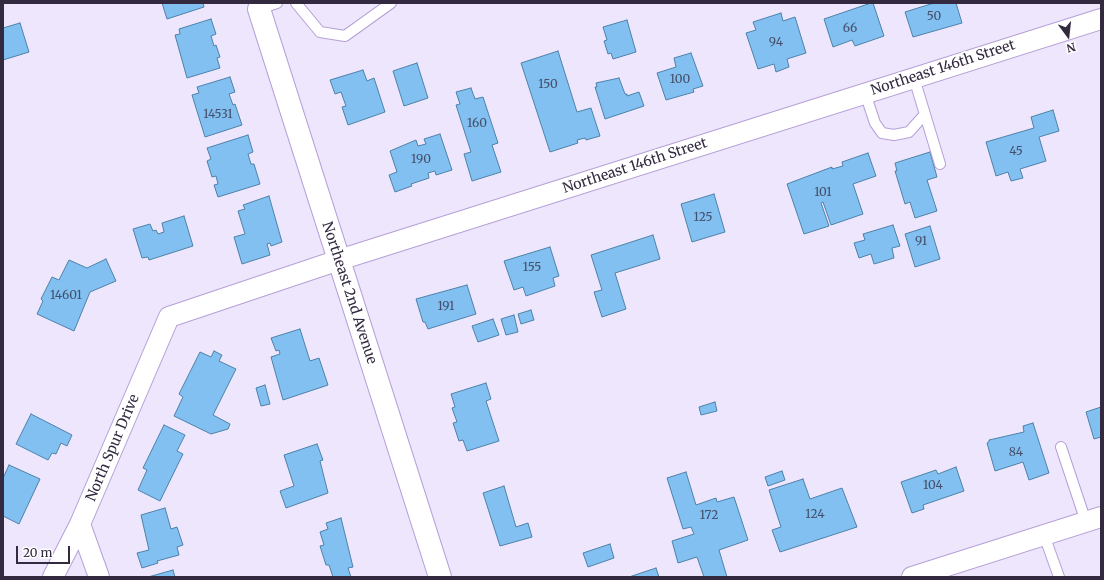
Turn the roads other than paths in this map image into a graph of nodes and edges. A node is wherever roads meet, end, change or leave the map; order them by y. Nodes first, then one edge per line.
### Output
1 (296, 3) edge
2 (391, 3) edge
3 (268, 6) edge
4 (1101, 19) edge
5 (914, 78) junction
6 (864, 94) junction
7 (925, 114) junction
8 (940, 164) dead end
9 (339, 260) junction
10 (169, 317) joint
11 (1061, 447) dead end
12 (1094, 519) edge
13 (80, 524) junction
14 (1044, 535) junction
15 (53, 577) edge
16 (99, 577) edge
17 (440, 577) edge
18 (912, 577) edge
19 (1059, 577) edge

1 - 2 lane
3 - 9 street, Northeast 2nd Avenue
4 - 5 street, Northeast 146th Street
5 - 6 street, Northeast 146th Street
5 - 7 lane
6 - 7 lane
6 - 9 street, Northeast 146th Street
7 - 8 lane
9 - 10 street, Northeast 146th Street
9 - 17 street, Northeast 2nd Avenue
10 - 13 street, North Spur Drive
11 - 12 lane
12 - 14 street
13 - 15 street, North Spur Drive
13 - 16 street
14 - 18 street
14 - 19 lane

